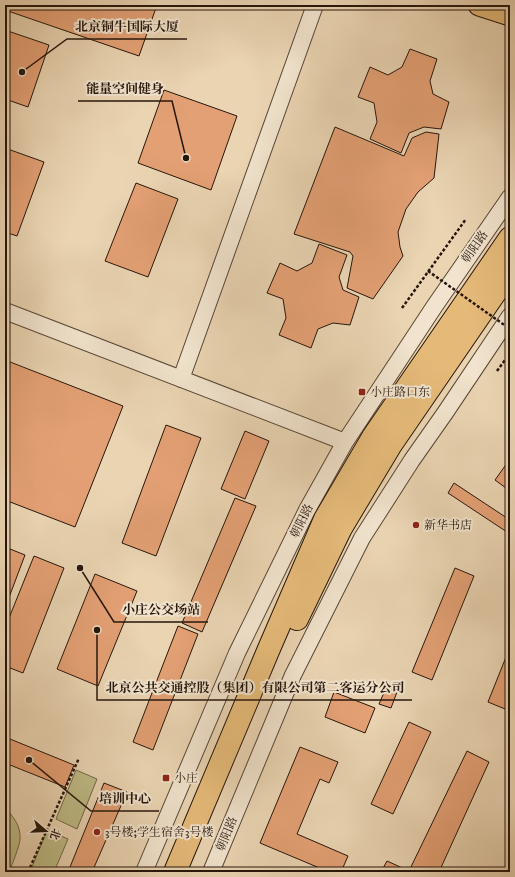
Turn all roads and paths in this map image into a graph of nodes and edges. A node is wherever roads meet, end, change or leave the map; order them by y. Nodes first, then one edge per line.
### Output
1 (315, 5) edge
2 (479, 5) edge
3 (510, 15) edge
4 (510, 197) edge
5 (466, 219) dead end
6 (510, 238) edge
7 (428, 271) junction
8 (510, 271) edge
9 (402, 308) dead end
10 (5, 310) edge
11 (510, 316) edge
12 (510, 329) edge
13 (510, 353) edge
14 (497, 371) dead end
15 (181, 379) junction
16 (345, 442) junction
17 (325, 519) junction
18 (362, 538) junction
19 (79, 758) dead end
20 (28, 872) edge
21 (144, 872) edge
22 (174, 872) edge
23 (190, 872) edge
24 (211, 872) edge

1 - 15 street
2 - 3 main road
4 - 16 street, 朝阳路
5 - 7 path
6 - 17 highway, 朝阳路
7 - 9 path
7 - 12 path, bridge
8 - 17 highway, 朝阳路
10 - 15 street
11 - 18 street, 朝阳路
13 - 14 path
15 - 16 street
16 - 17 street, 朝阳路
17 - 18 street
17 - 21 street, 朝阳路
17 - 22 highway, 朝阳路
17 - 23 highway, 朝阳路
18 - 24 street, 朝阳路
19 - 20 path

